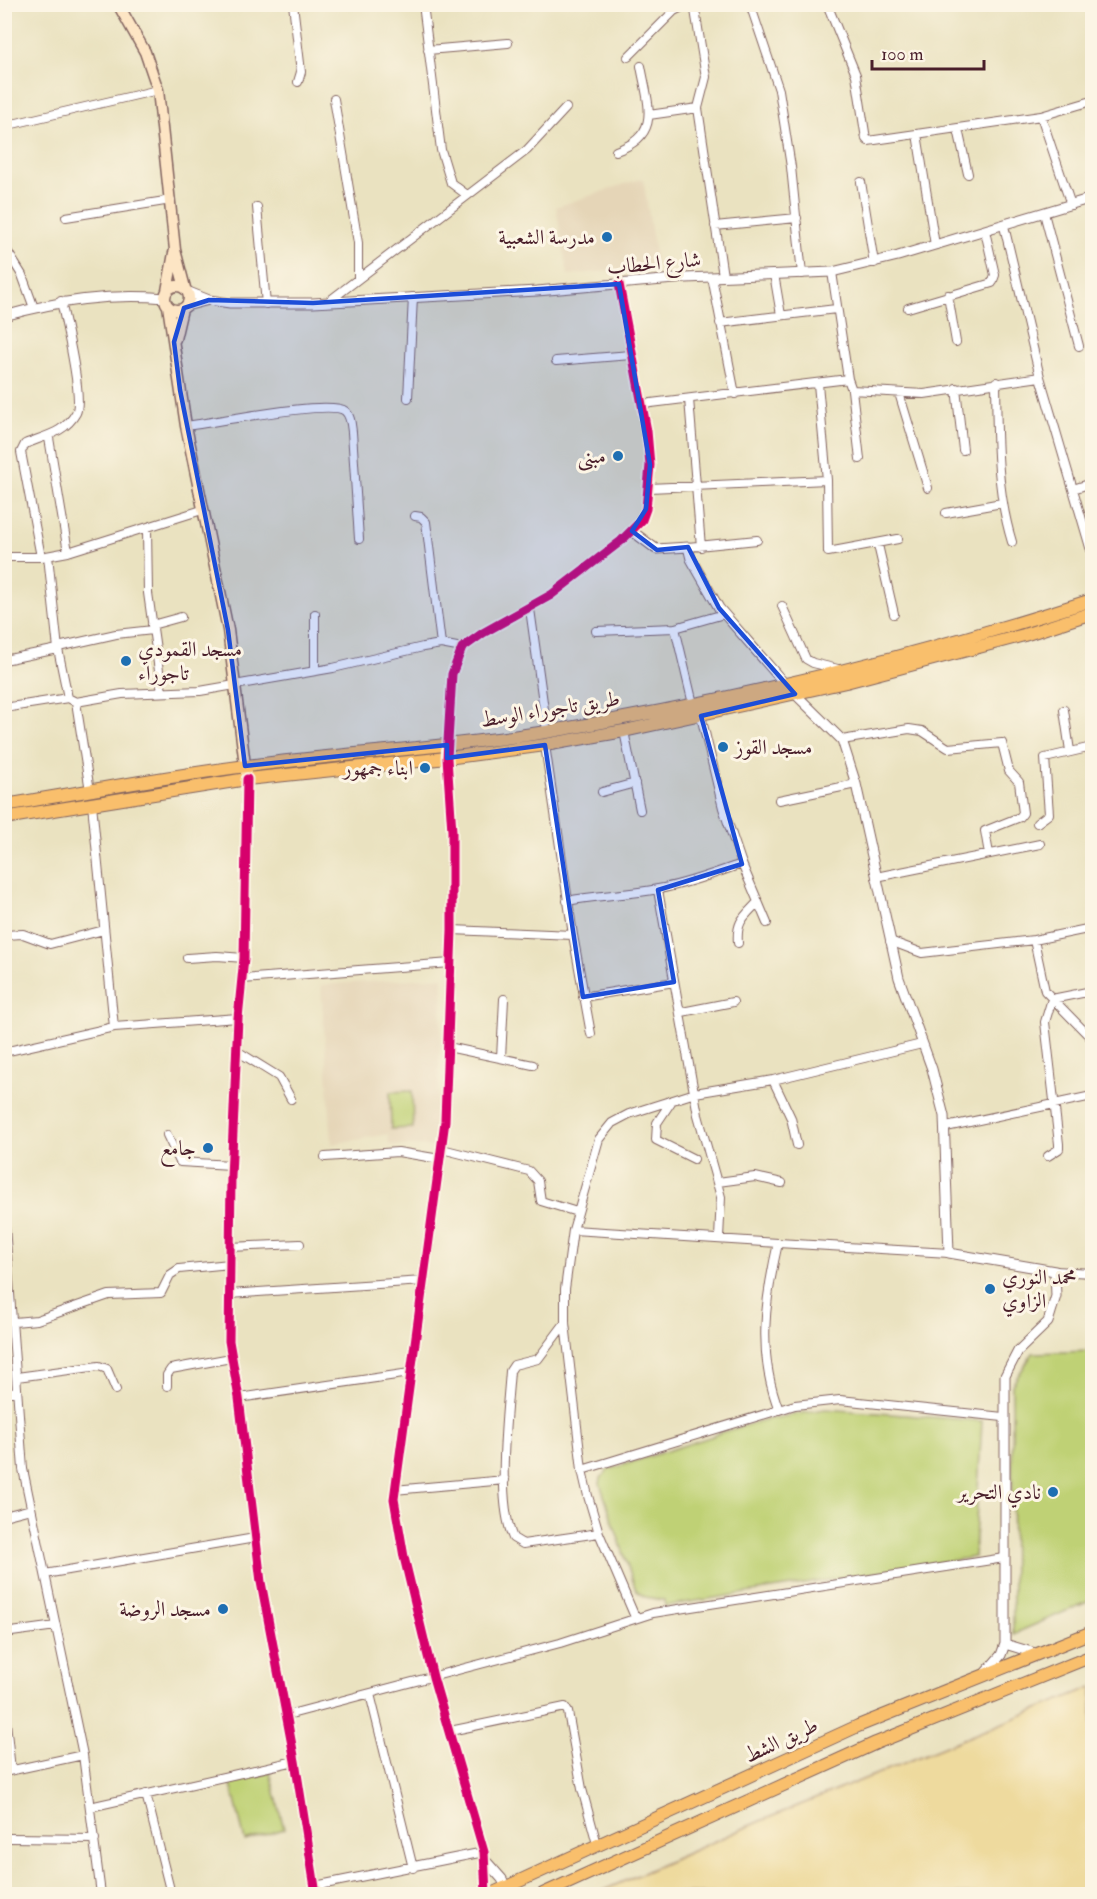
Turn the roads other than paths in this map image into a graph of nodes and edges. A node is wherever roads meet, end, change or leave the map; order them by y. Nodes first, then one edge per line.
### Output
1 (118, 4) edge
2 (293, 4) edge
3 (423, 4) edge
4 (688, 4) edge
5 (694, 4) edge
6 (750, 4) edge
7 (827, 4) edge
8 (673, 8) edge
9 (508, 43) dead end
10 (428, 50) junction
11 (628, 57) dead end
12 (641, 66) dead end
13 (298, 82) dead end
14 (158, 90) junction
15 (334, 99) dead end
16 (1092, 101) edge
17 (566, 108) dead end
18 (698, 108) junction
19 (649, 115) junction
20 (1041, 116) junction
21 (4, 126) edge
22 (958, 129) junction
23 (917, 134) junction
24 (615, 151) dead end
25 (968, 174) dead end
26 (861, 182) dead end
27 (468, 195) junction
28 (1092, 198) edge
29 (171, 200) junction
30 (1071, 205) junction
31 (257, 207) dead end
32 (1044, 213) junction
33 (66, 217) dead end
34 (796, 218) junction
35 (715, 226) junction
36 (1004, 226) junction
37 (985, 231) junction
38 (934, 245) junction
39 (4, 246) edge
40 (175, 250) junction
41 (873, 263) junction
42 (832, 272) junction
43 (774, 274) junction
44 (802, 274) junction
45 (723, 276) junction
46 (712, 277) junction
47 (358, 279) junction
48 (619, 284) junction
49 (187, 290) junction
50 (948, 295) junction
51 (413, 297) junction
52 (167, 298) junction
53 (209, 300) junction
54 (61, 301) junction
55 (328, 302) junction
56 (266, 304) junction
57 (34, 308) junction
58 (184, 308) junction
59 (908, 308) dead end
60 (836, 309) junction
61 (781, 315) junction
62 (4, 316) edge
63 (720, 322) junction
64 (174, 342) junction
65 (956, 342) dead end
66 (1079, 346) dead end
67 (631, 355) junction
68 (556, 361) dead end
69 (1040, 376) junction
70 (848, 379) junction
71 (996, 382) junction
72 (818, 384) junction
73 (956, 388) junction
74 (852, 390) junction
75 (899, 393) junction
76 (735, 394) junction
77 (408, 398) dead end
78 (689, 399) junction
79 (643, 404) junction
80 (186, 426) junction
81 (49, 438) junction
82 (963, 450) dead end
83 (860, 459) dead end
84 (827, 480) junction
85 (1092, 483) edge
86 (649, 488) junction
87 (698, 488) junction
88 (928, 488) dead end
89 (1073, 489) junction
90 (1002, 503) junction
91 (202, 510) junction
92 (945, 513) dead end
93 (415, 516) dead end
94 (147, 529) junction
95 (632, 531) junction
96 (359, 539) dead end
97 (898, 539) dead end
98 (757, 540) dead end
99 (1012, 542) dead end
100 (878, 544) junction
101 (687, 547) junction
102 (701, 547) junction
103 (68, 552) junction
104 (1092, 554) edge
105 (4, 557) edge
106 (44, 557) junction
107 (1092, 600) edge
108 (782, 606) dead end
109 (530, 609) junction
110 (1092, 613) edge
111 (315, 614) dead end
112 (724, 614) junction
113 (894, 614) dead end
114 (181, 617) dead end
115 (153, 627) junction
116 (675, 628) junction
117 (596, 631) dead end
118 (441, 644) junction
119 (58, 648) junction
120 (462, 648) junction
121 (4, 660) edge
122 (315, 669) junction
123 (842, 670) junction
124 (784, 683) junction
125 (236, 686) junction
126 (162, 692) junction
127 (795, 694) junction
128 (72, 700) junction
129 (693, 704) junction
130 (4, 708) edge
131 (1064, 710) dead end
132 (701, 716) junction
133 (547, 731) junction
134 (624, 731) junction
135 (842, 740) junction
136 (447, 745) junction
137 (545, 746) junction
138 (1092, 747) edge
139 (1070, 751) junction
140 (447, 758) junction
141 (245, 766) junction
142 (247, 779) junction
143 (635, 783) junction
144 (856, 784) junction
145 (602, 792) dead end
146 (91, 798) junction
147 (779, 800) dead end
148 (4, 805) edge
149 (640, 810) dead end
150 (4, 818) edge
151 (1037, 823) dead end
152 (1040, 843) dead end
153 (989, 854) junction
154 (742, 864) junction
155 (876, 877) junction
156 (658, 890) junction
157 (567, 901) junction
158 (758, 902) junction
159 (767, 923) dead end
160 (1092, 928) edge
161 (104, 930) junction
162 (453, 930) junction
163 (4, 935) edge
164 (573, 935) junction
165 (1034, 940) junction
166 (890, 941) junction
167 (738, 943) dead end
168 (187, 958) dead end
169 (244, 958) junction
170 (451, 963) junction
171 (242, 979) junction
172 (674, 982) junction
173 (1092, 991) edge
174 (583, 997) junction
175 (504, 999) dead end
176 (1052, 999) junction
177 (733, 1002) dead end
178 (682, 1012) junction
179 (238, 1018) junction
180 (114, 1028) junction
181 (591, 1034) dead end
182 (1092, 1040) edge
183 (922, 1044) junction
184 (448, 1047) junction
185 (237, 1051) junction
186 (4, 1052) edge
187 (501, 1058) junction
188 (533, 1065) dead end
189 (773, 1080) junction
190 (695, 1093) junction
191 (1092, 1096) edge
192 (291, 1099) dead end
193 (671, 1102) junction
194 (1055, 1106) junction
195 (946, 1127) junction
196 (167, 1135) dead end
197 (797, 1145) dead end
198 (441, 1154) junction
199 (1048, 1156) dead end
200 (325, 1157) dead end
201 (694, 1160) dead end
202 (231, 1165) junction
203 (718, 1182) junction
204 (782, 1184) dead end
205 (577, 1212) junction
206 (4, 1213) edge
207 (573, 1230) junction
208 (719, 1238) junction
209 (778, 1243) junction
210 (300, 1244) dead end
211 (230, 1247) junction
212 (950, 1253) junction
213 (230, 1264) junction
214 (1055, 1271) junction
215 (1092, 1273) edge
216 (423, 1281) junction
217 (229, 1294) junction
218 (14, 1322) junction
219 (564, 1323) junction
220 (231, 1358) junction
221 (410, 1373) junction
222 (17, 1377) junction
223 (167, 1386) dead end
224 (116, 1390) dead end
225 (17, 1391) junction
226 (4, 1393) edge
227 (239, 1398) junction
228 (779, 1410) junction
229 (1003, 1417) junction
230 (582, 1470) junction
231 (505, 1480) junction
232 (394, 1490) junction
233 (32, 1509) junction
234 (4, 1516) edge
235 (599, 1533) junction
236 (255, 1538) junction
237 (1004, 1558) junction
238 (45, 1574) junction
239 (635, 1617) junction
240 (56, 1626) junction
241 (1092, 1632) edge
242 (4, 1634) edge
243 (1005, 1644) junction
244 (1035, 1653) junction
245 (1092, 1656) edge
246 (984, 1674) junction
247 (433, 1677) junction
248 (370, 1694) junction
249 (4, 1703) edge
250 (287, 1715) junction
251 (450, 1731) junction
252 (83, 1755) junction
253 (295, 1761) junction
254 (8, 1771) edge
255 (146, 1794) junction
256 (90, 1807) junction
257 (9, 1838) dead end
258 (95, 1839) junction
259 (597, 1844) junction
260 (485, 1857) junction
261 (413, 1868) junction
262 (315, 1890) edge
263 (508, 1891) edge
264 (101, 1894) edge
265 (171, 1894) edge
266 (486, 1894) edge
267 (491, 1894) edge
268 (543, 1894) edge

1 - 14 main road
2 - 13 street
3 - 10 street
4 - 8 street
5 - 18 street
6 - 34 street
7 - 23 street
8 - 11 street
9 - 10 street
10 - 27 street
12 - 19 street
14 - 21 street
14 - 29 main road
15 - 47 street
16 - 20 street
17 - 27 street
18 - 19 street
18 - 35 street
19 - 24 street
20 - 22 street
20 - 30 street
22 - 23 street
22 - 25 street
23 - 38 street
26 - 41 street
27 - 47 street
28 - 30 street, شارع الحطاب
29 - 33 street
29 - 40 main road
30 - 32 street, شارع الحطاب
31 - 56 street
32 - 36 street, شارع الحطاب
32 - 66 street
34 - 35 street
34 - 44 street
35 - 45 street
36 - 37 street, شارع الحطاب
36 - 69 street
37 - 38 street, شارع الحطاب
37 - 50 street
38 - 41 street, شارع الحطاب
39 - 57 street
40 - 49 main road
40 - 52 main road
41 - 42 street, شارع الحطاب
42 - 44 street, شارع الحطاب
42 - 60 street
43 - 44 street, شارع الحطاب
43 - 45 street, شارع الحطاب
43 - 61 street
45 - 46 street, شارع الحطاب
46 - 48 street, شارع الحطاب
46 - 63 street
47 - 55 street
48 - 51 street, شارع الحطاب
48 - 67 street
49 - 52 main road
49 - 53 street, شارع الحطاب
49 - 58 main road
50 - 59 street
50 - 65 street
51 - 55 street, شارع الحطاب
51 - 77 street
52 - 54 street
52 - 58 main road
52 - 64 main road
53 - 56 street, شارع الحطاب
53 - 58 street, شارع الحطاب
54 - 57 street
54 - 81 street
55 - 56 street, شارع الحطاب
57 - 62 street
58 - 64 main road
60 - 61 street
60 - 70 street
61 - 63 street
63 - 76 street
64 - 80 main road
67 - 68 street
67 - 79 street
69 - 71 street
69 - 89 street
70 - 72 street
70 - 74 street
71 - 73 street
71 - 90 street
72 - 76 street
72 - 84 street
73 - 75 street
73 - 82 street
74 - 75 street
74 - 83 street
75 - 88 street
76 - 78 street
78 - 79 street
78 - 87 street
79 - 86 street
80 - 91 main road
80 - 96 street
81 - 103 street
81 - 106 street
84 - 87 street
84 - 100 street
85 - 89 street
86 - 87 street
86 - 95 street
87 - 102 street
89 - 104 street
90 - 92 street
90 - 99 street
91 - 94 street
91 - 125 main road
93 - 118 street
94 - 103 street
94 - 115 street
95 - 101 street
95 - 109 street
97 - 100 street
98 - 102 street
100 - 113 street
101 - 102 street
101 - 112 street
103 - 106 street
105 - 106 street
106 - 119 street
107 - 123 main road, طريق تاجوراء الوسط
108 - 123 street
109 - 120 street
109 - 133 street
110 - 127 main road
111 - 122 street
112 - 116 street
112 - 124 street
114 - 115 street
115 - 119 street
115 - 126 street
116 - 117 street
116 - 129 street
118 - 120 street
118 - 122 street
119 - 121 street
119 - 128 street
120 - 136 street
122 - 125 street
123 - 124 main road, طريق تاجوراء الوسط
124 - 127 street
124 - 129 main road, طريق تاجوراء الوسط
125 - 126 street
125 - 141 main road
126 - 128 street
127 - 132 main road
127 - 135 street
128 - 130 street
128 - 146 street
129 - 133 main road, طريق تاجوراء الوسط
131 - 139 street
132 - 134 main road
132 - 154 street
133 - 136 main road, طريق تاجوراء الوسط
134 - 137 main road
134 - 143 street
135 - 144 street
135 - 153 street
136 - 140 street
136 - 141 main road, طريق تاجوراء الوسط
137 - 140 main road
137 - 157 street
138 - 139 street
139 - 151 street
140 - 142 main road
140 - 162 street
141 - 142 main road
141 - 146 main road, طريق تاجوراء الوسط
142 - 146 main road
142 - 169 street
143 - 145 street
143 - 149 street
144 - 147 street
144 - 155 street
146 - 148 main road, طريق تاجوراء الوسط
146 - 150 main road
146 - 161 street
152 - 153 street
153 - 155 street
154 - 156 street
154 - 158 street
155 - 166 street
156 - 157 street
156 - 172 street
157 - 164 street
158 - 159 street
158 - 167 street
160 - 165 street
161 - 163 street
161 - 180 street
162 - 164 street
162 - 170 street
164 - 174 street
165 - 166 street
165 - 176 street
166 - 183 street
168 - 169 street
169 - 171 street
170 - 171 street
170 - 184 street
171 - 179 street
172 - 174 street
172 - 178 street
173 - 176 street
174 - 181 street
175 - 187 street
176 - 182 street
176 - 194 street
177 - 178 street
178 - 190 street
179 - 180 street
179 - 185 street
180 - 186 street
183 - 189 street
183 - 195 street
184 - 187 street
184 - 198 street
185 - 192 street
185 - 202 street
187 - 188 street
189 - 190 street
189 - 197 street
190 - 193 street
190 - 203 street
191 - 194 street
193 - 201 street
193 - 205 street
194 - 195 street
194 - 199 street
195 - 212 street
196 - 202 street
198 - 200 street
198 - 205 street
198 - 216 street
202 - 211 street
203 - 204 street
203 - 208 street
205 - 207 street
206 - 218 street
207 - 208 street
207 - 219 street
208 - 209 street
209 - 212 street
209 - 228 street
210 - 211 street
211 - 213 street
212 - 214 street
213 - 217 street
213 - 218 street
214 - 215 street
214 - 229 street
216 - 217 street
216 - 221 street
217 - 220 street
218 - 222 street
219 - 230 street
219 - 231 street
220 - 223 street
220 - 227 street
221 - 227 street
221 - 232 street
222 - 224 street
222 - 225 street
225 - 226 street
225 - 233 street
227 - 236 street
228 - 229 street
228 - 230 street
229 - 237 street
230 - 235 street
231 - 232 street
231 - 235 street
232 - 247 street
233 - 234 street
233 - 238 street
235 - 239 street
236 - 238 street
236 - 250 street
237 - 239 street
237 - 243 street
238 - 240 street
239 - 247 street
240 - 242 street
240 - 252 street
241 - 244 main road, طريق الشط
243 - 244 street
243 - 246 street
244 - 246 main road, طريق الشط
245 - 268 main road, طريق الشط
246 - 259 main road, طريق الشط
247 - 248 street
247 - 251 street
248 - 250 street
248 - 261 street
249 - 254 street
250 - 253 street
251 - 259 street
251 - 260 street
252 - 254 street
252 - 256 street
253 - 255 street
253 - 262 street
255 - 256 street
255 - 265 street
256 - 258 street
257 - 258 street
258 - 264 street
259 - 263 main road, طريق الشط
260 - 261 street
260 - 263 street
260 - 266 street
261 - 262 street
263 - 267 main road, طريق الشط

